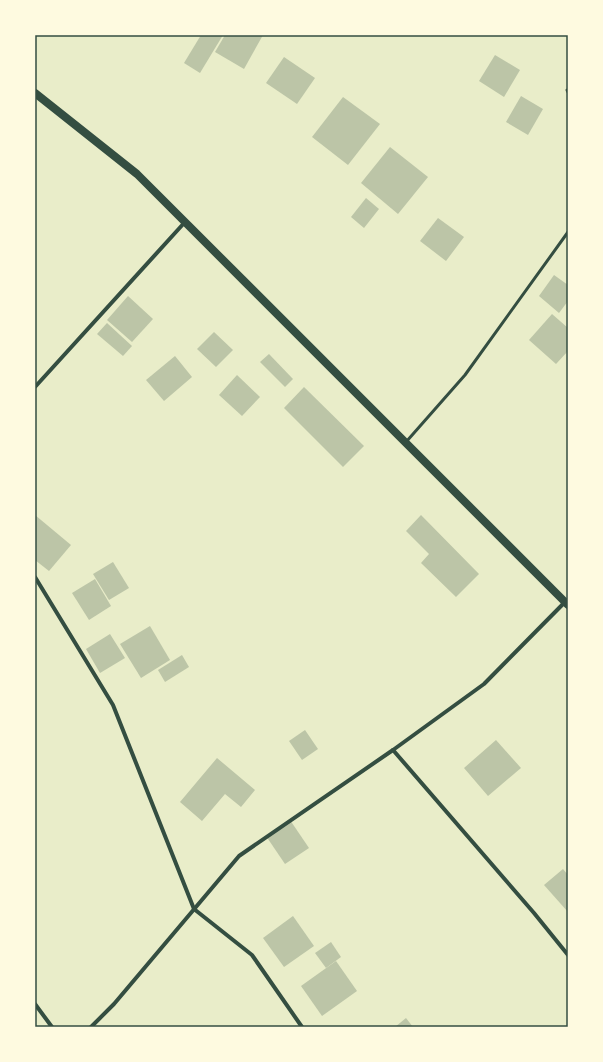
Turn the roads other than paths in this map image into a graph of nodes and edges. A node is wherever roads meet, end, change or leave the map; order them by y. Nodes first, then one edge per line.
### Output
1 (35, 93) edge
2 (185, 222) junction
3 (568, 232) edge
4 (35, 387) edge
5 (406, 442) junction
6 (35, 577) edge
7 (566, 603) edge
8 (393, 750) junction
9 (194, 909) junction
10 (568, 955) edge
11 (35, 1004) edge
12 (52, 1027) edge
13 (91, 1027) edge
14 (302, 1027) edge

1 - 2 main road
2 - 4 street
2 - 5 main road
3 - 5 lane
5 - 7 main road
6 - 9 street
7 - 8 street
8 - 9 street
8 - 10 street
9 - 13 street
9 - 14 street
11 - 12 street

